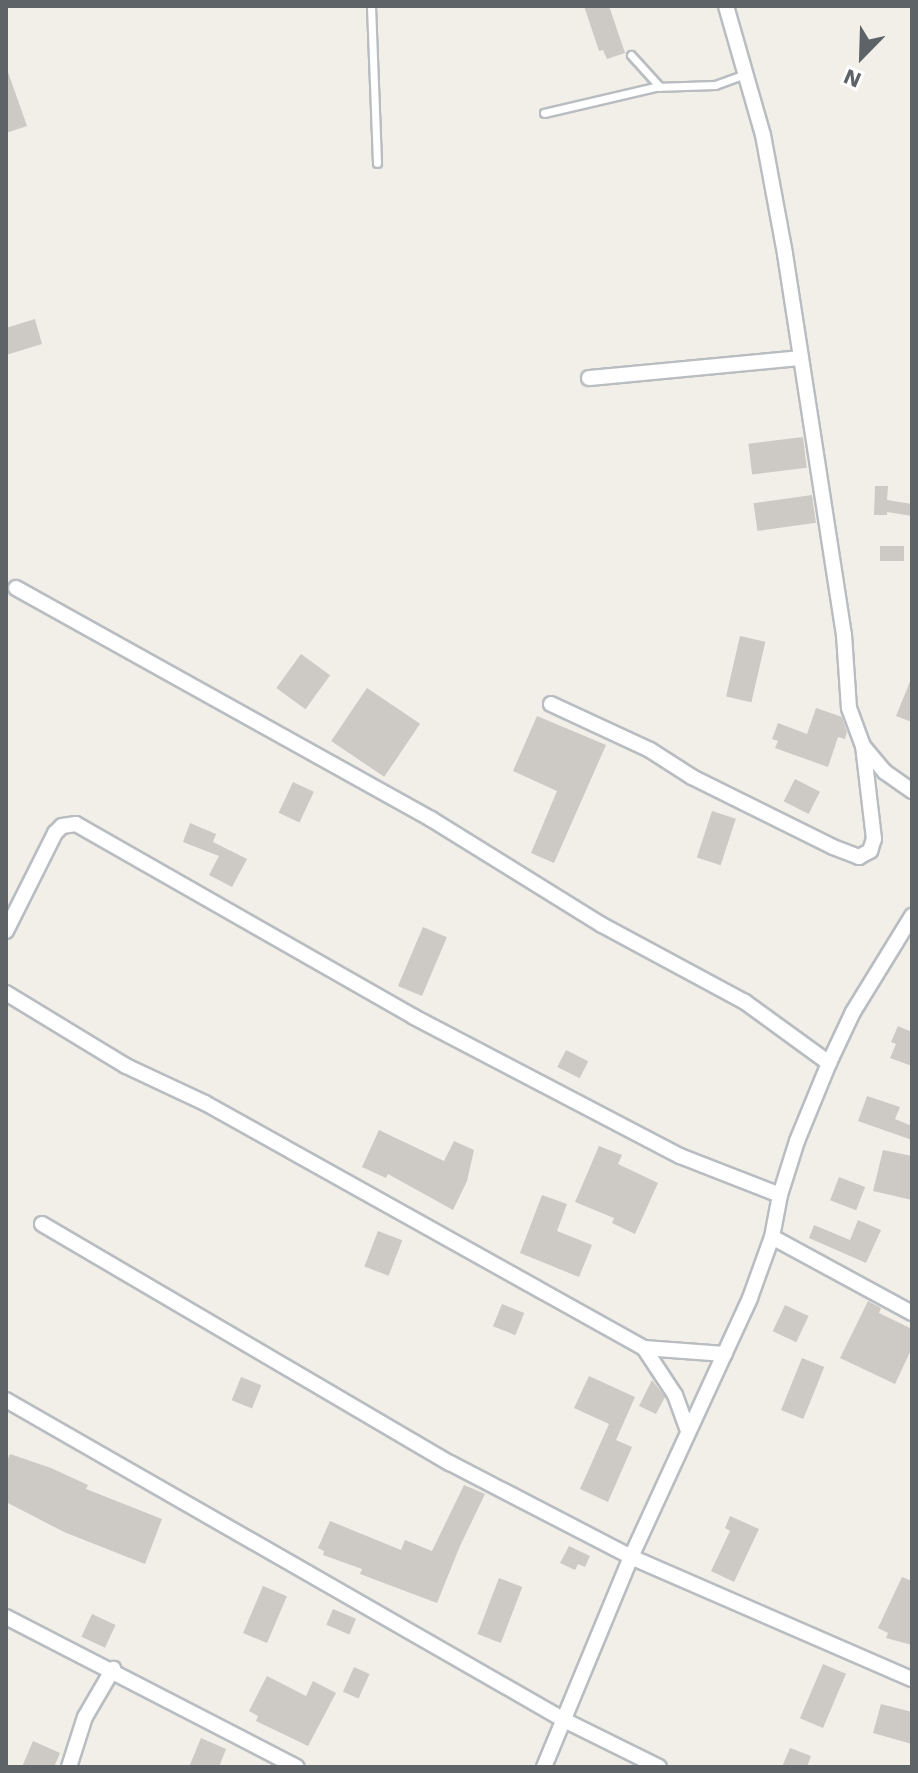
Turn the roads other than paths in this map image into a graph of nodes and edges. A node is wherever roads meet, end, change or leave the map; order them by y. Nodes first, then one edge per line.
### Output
1 (371, 6) edge
2 (726, 6) edge
3 (631, 55) dead end
4 (746, 74) junction
5 (660, 87) junction
6 (544, 113) dead end
7 (377, 163) dead end
8 (800, 358) junction
9 (589, 378) dead end
10 (16, 588) dead end
11 (551, 704) dead end
12 (863, 746) junction
13 (912, 791) edge
14 (912, 916) edge
15 (6, 931) edge
16 (6, 993) edge
17 (829, 1063) junction
18 (780, 1195) junction
19 (42, 1224) dead end
20 (772, 1237) junction
21 (912, 1313) edge
22 (644, 1348) junction
23 (725, 1354) junction
24 (6, 1400) edge
25 (688, 1430) junction
26 (631, 1557) junction
27 (6, 1617) edge
28 (113, 1669) junction
29 (912, 1679) edge
30 (564, 1720) junction
31 (69, 1767) edge
32 (297, 1767) edge
33 (544, 1767) edge
34 (659, 1767) edge

1 - 7 lane
2 - 4 street
3 - 5 lane
4 - 5 lane
4 - 8 street
5 - 6 lane
8 - 9 street
8 - 12 street
10 - 17 street
11 - 12 street
12 - 13 street
14 - 17 street
15 - 18 street
16 - 22 street
17 - 18 street
18 - 20 street
19 - 26 street
20 - 21 street
20 - 23 street
22 - 23 street
22 - 25 street
23 - 25 street
24 - 30 street
25 - 26 street
26 - 29 street
26 - 30 street
27 - 28 street
28 - 31 street
28 - 32 street
30 - 33 street
30 - 34 street

